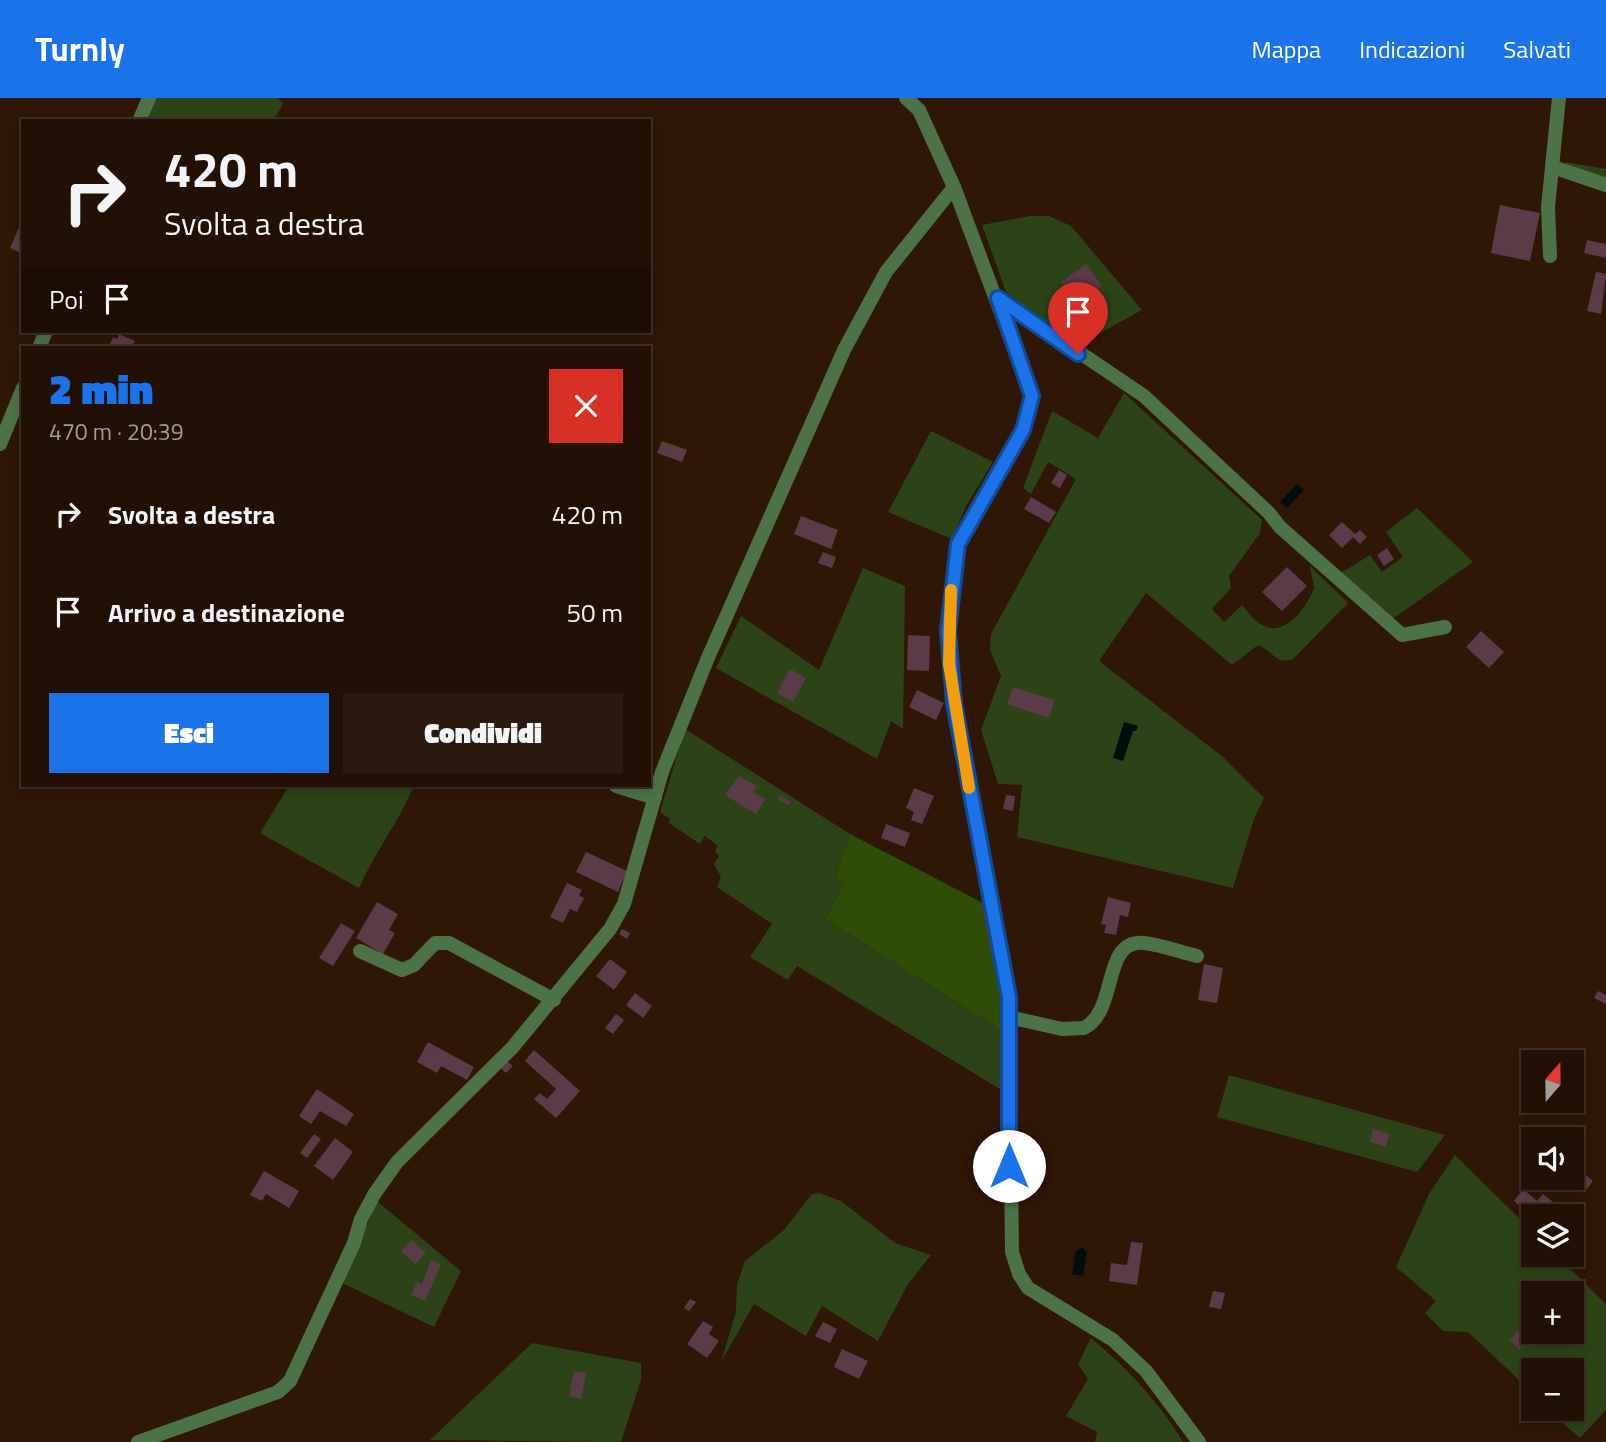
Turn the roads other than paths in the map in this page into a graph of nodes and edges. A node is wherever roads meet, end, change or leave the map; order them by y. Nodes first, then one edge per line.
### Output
1 (149, 98) edge
2 (906, 98) edge
3 (1559, 98) edge
4 (140, 119) edge
5 (1553, 167) junction
6 (1606, 185) edge
7 (954, 187) junction
8 (1550, 256) dead end
9 (998, 298) junction
10 (21, 393) edge
11 (0, 444) edge
12 (1445, 627) dead end
13 (619, 787) edge
14 (655, 798) junction
15 (360, 951) dead end
16 (1197, 956) dead end
17 (554, 1000) junction
18 (1009, 1017) junction
19 (138, 1442) edge
20 (1199, 1442) edge

1 - 4 street
2 - 7 street
3 - 5 street
5 - 6 street
5 - 8 street
7 - 9 street
7 - 14 street
9 - 12 street
9 - 18 street
10 - 11 street
13 - 14 street
14 - 17 street
15 - 17 street
16 - 18 street
17 - 19 street
18 - 20 street

